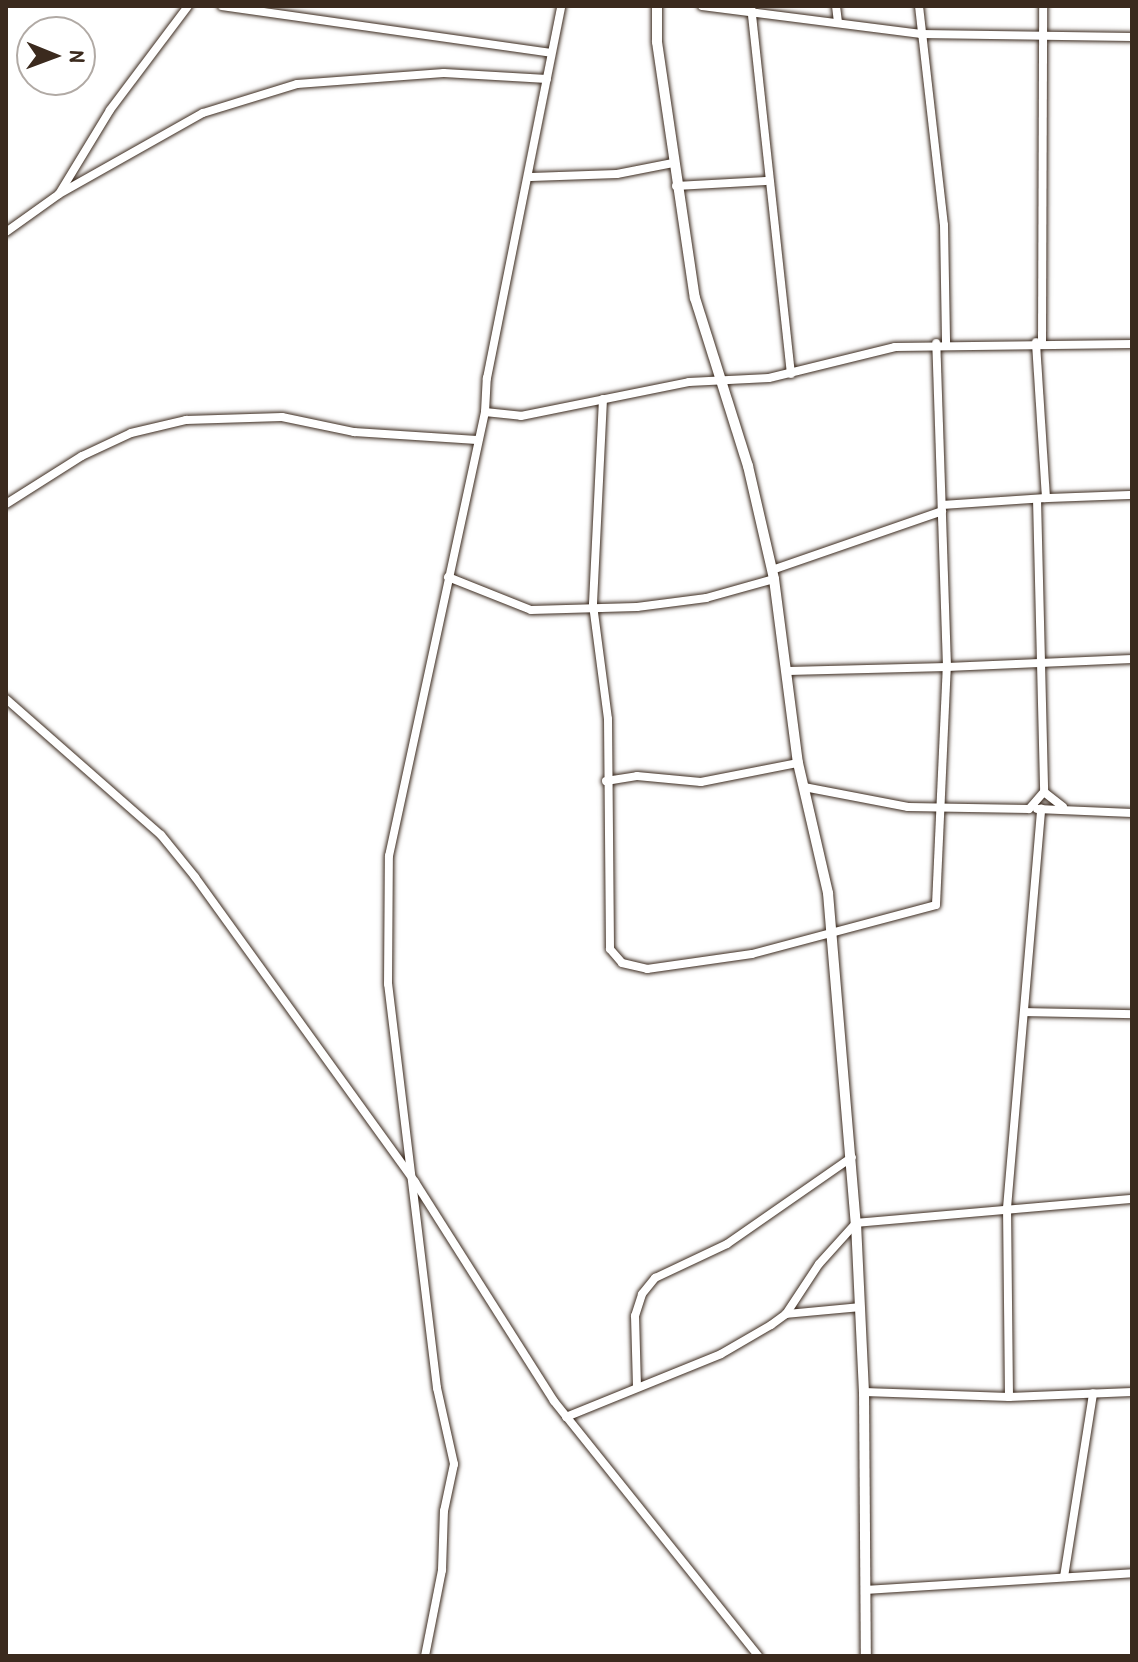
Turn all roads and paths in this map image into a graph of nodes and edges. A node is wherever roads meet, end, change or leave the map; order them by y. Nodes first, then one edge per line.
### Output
1 (188, 6) edge
2 (222, 6) edge
3 (561, 6) edge
4 (657, 6) edge
5 (702, 6) edge
6 (836, 6) edge
7 (919, 6) edge
8 (1043, 6) edge
9 (751, 10) edge
10 (838, 23) junction
11 (1040, 32) junction
12 (921, 34) junction
13 (1132, 37) edge
14 (551, 53) junction
15 (547, 79) junction
16 (673, 163) junction
17 (531, 177) junction
18 (766, 181) junction
19 (676, 186) junction
20 (59, 194) junction
21 (6, 232) edge
22 (1039, 342) junction
23 (936, 343) junction
24 (946, 343) junction
25 (1132, 344) edge
26 (791, 374) junction
27 (719, 378) junction
28 (603, 399) junction
29 (485, 412) junction
30 (477, 440) junction
31 (1132, 495) edge
32 (1042, 498) junction
33 (6, 504) edge
34 (942, 508) junction
35 (773, 574) junction
36 (448, 577) junction
37 (593, 605) junction
38 (1040, 659) junction
39 (1132, 659) edge
40 (947, 667) junction
41 (788, 671) junction
42 (6, 699) edge
43 (798, 763) junction
44 (606, 781) junction
45 (804, 787) junction
46 (1044, 792) junction
47 (941, 806) junction
48 (1063, 807) junction
49 (1041, 808) junction
50 (1029, 809) junction
51 (1132, 813) edge
52 (832, 930) junction
53 (1025, 1012) junction
54 (1132, 1014) edge
55 (852, 1157) junction
56 (415, 1182) junction
57 (1132, 1199) edge
58 (1007, 1208) junction
59 (856, 1223) junction
60 (860, 1307) junction
61 (786, 1314) junction
62 (637, 1387) junction
63 (864, 1392) junction
64 (1132, 1392) edge
65 (1093, 1393) junction
66 (1009, 1397) junction
67 (566, 1417) junction
68 (1132, 1573) edge
69 (1064, 1577) junction
70 (865, 1590) junction
71 (425, 1656) edge
72 (758, 1656) edge
73 (866, 1656) edge

1 - 20 street
2 - 14 street
3 - 14 street
4 - 16 street
5 - 9 street
6 - 10 street
7 - 12 street
8 - 11 street
9 - 10 street
9 - 18 street
10 - 12 street
11 - 12 street
11 - 13 street
11 - 22 street
12 - 24 street
14 - 15 street
15 - 17 street
15 - 20 street
16 - 17 street
16 - 19 street
17 - 29 street
18 - 19 street
18 - 26 street
19 - 27 street
20 - 21 street
22 - 24 street
22 - 25 street
22 - 32 street
23 - 24 street
23 - 26 street
23 - 34 street
26 - 27 street
27 - 28 street
27 - 35 street
28 - 29 street
28 - 37 street
29 - 30 street
30 - 33 street
30 - 36 street
31 - 32 street
32 - 34 street
32 - 38 street
34 - 35 street
34 - 40 street
35 - 37 street
35 - 41 street
36 - 37 street
36 - 56 street
37 - 44 street
38 - 39 street
38 - 40 street
38 - 46 street
40 - 41 street
40 - 47 street
41 - 43 street
42 - 56 street
43 - 44 street
43 - 45 street
44 - 52 street
45 - 47 street
45 - 52 street
46 - 48 street
46 - 50 street
47 - 50 street
47 - 52 street
48 - 49 street
48 - 51 street
49 - 50 street
49 - 53 street
52 - 55 street
53 - 54 street
53 - 58 street
55 - 59 street
55 - 62 street
56 - 67 street
56 - 71 street
57 - 58 street
58 - 59 street
58 - 66 street
59 - 60 street
59 - 61 street
60 - 61 street
60 - 63 street
61 - 62 street
62 - 67 street
63 - 66 street
63 - 70 street
64 - 65 street
65 - 66 street
65 - 69 street
67 - 72 street
68 - 69 street
69 - 70 street
70 - 73 street

